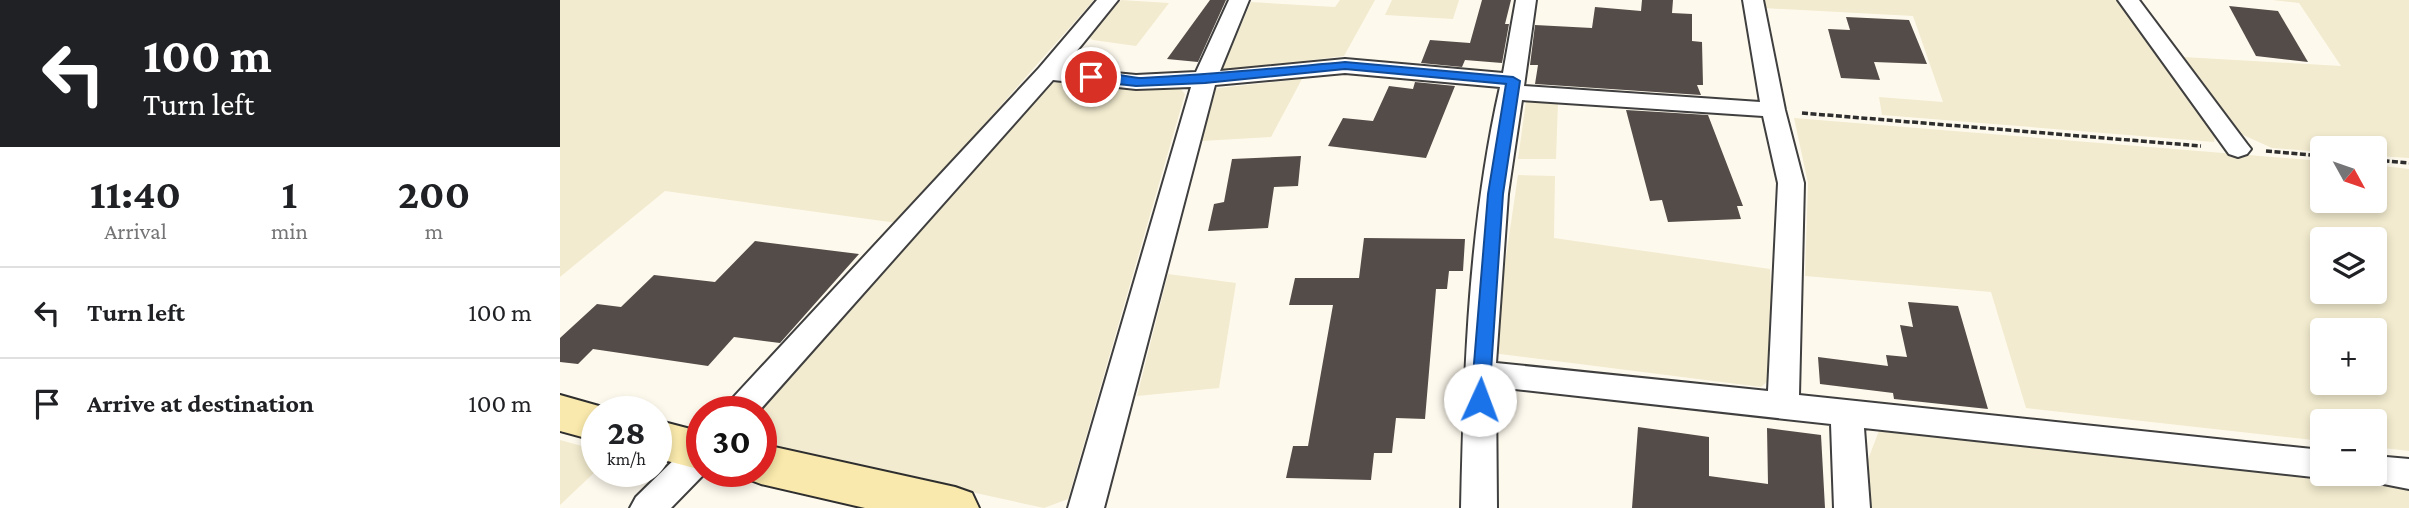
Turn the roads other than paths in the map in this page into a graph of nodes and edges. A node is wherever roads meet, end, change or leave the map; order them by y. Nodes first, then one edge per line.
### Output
1 (1108, 0) edge
2 (1238, 0) edge
3 (1526, 0) edge
4 (1753, 0) edge
5 (2128, 0) edge
6 (1046, 73) junction
7 (1205, 79) junction
8 (1512, 87) junction
9 (1773, 110) junction
10 (2238, 149) road end
11 (1480, 373) junction
12 (754, 396) edge
13 (1783, 404) junction
14 (1847, 412) junction
15 (560, 413) edge
16 (581, 419) edge
17 (2310, 463) edge
18 (777, 468) edge
19 (686, 469) edge
20 (2387, 471) edge
21 (2409, 474) edge
22 (648, 508) edge
23 (955, 508) edge
24 (1086, 508) edge
25 (1479, 508) edge
26 (1852, 508) edge

1 - 6 street
2 - 7 street
3 - 8 street
4 - 9 street
5 - 10 street
6 - 7 street
6 - 12 street
7 - 8 street
7 - 24 street
8 - 9 street
8 - 11 street
9 - 13 street
11 - 13 street
11 - 25 street
13 - 14 street
14 - 17 street
14 - 26 street
15 - 16 street
18 - 23 street
19 - 22 street
20 - 21 street

